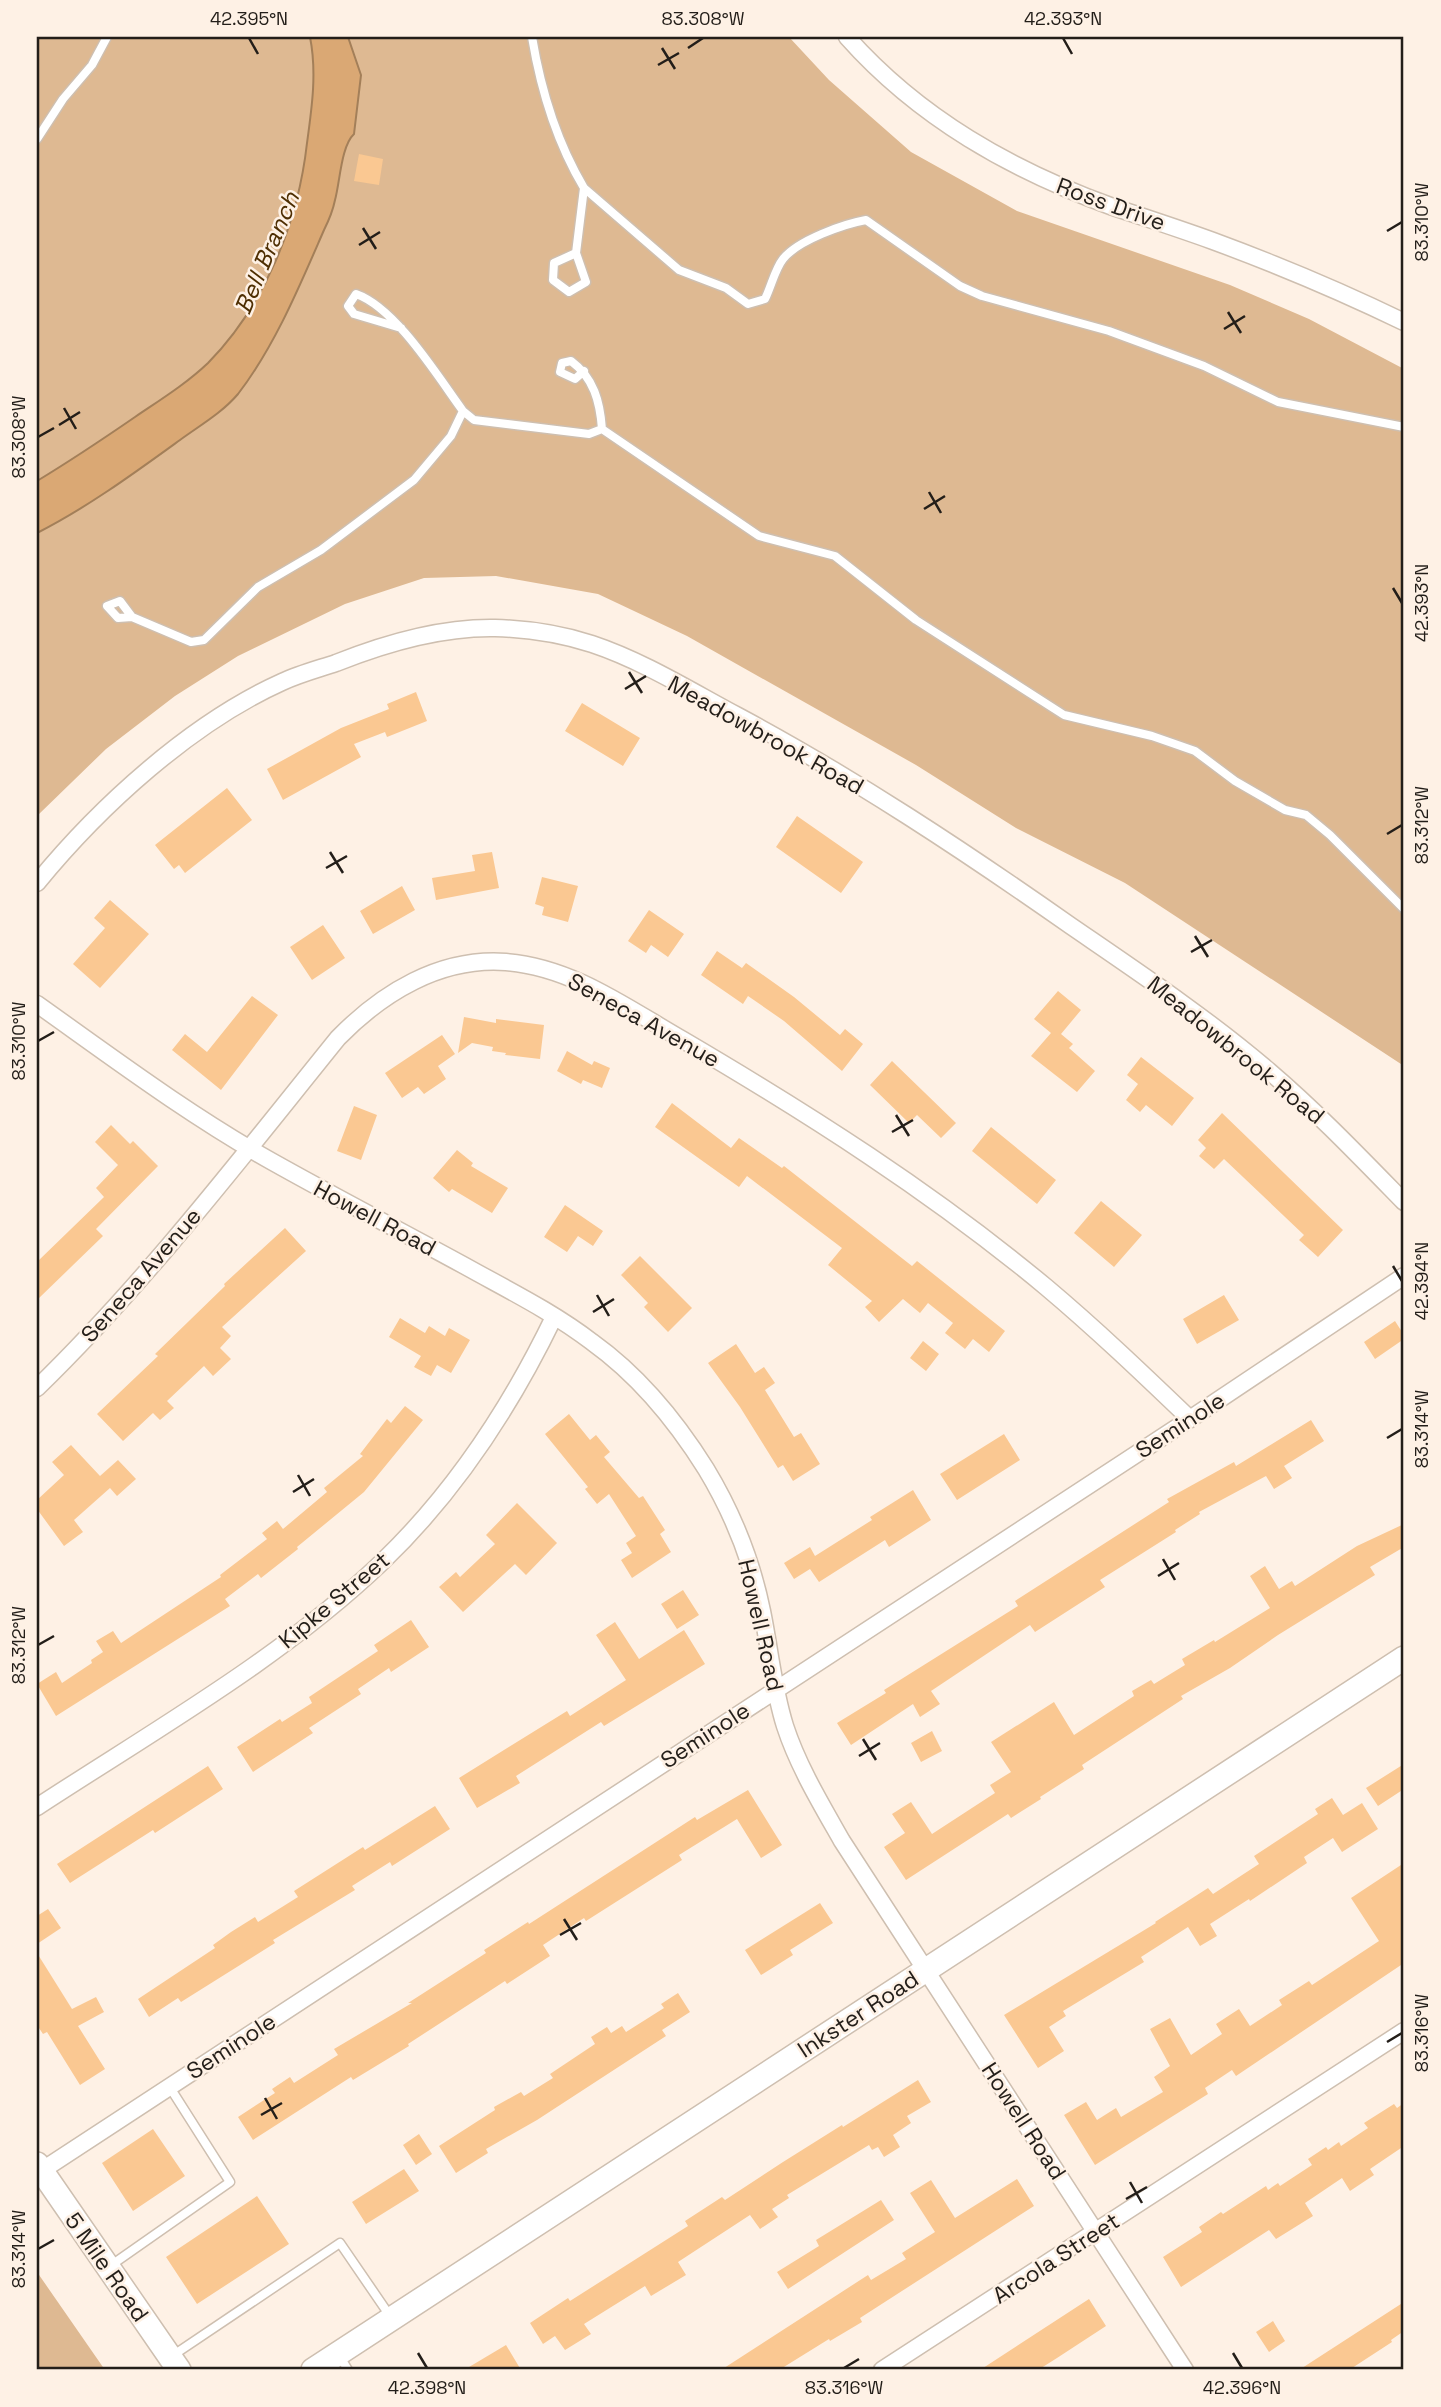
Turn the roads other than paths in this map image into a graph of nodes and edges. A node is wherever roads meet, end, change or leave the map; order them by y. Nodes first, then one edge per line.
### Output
1 (107, 37) edge
2 (532, 37) edge
3 (847, 37) edge
4 (37, 139) edge
5 (584, 188) junction
6 (576, 253) junction
7 (1404, 322) edge
8 (401, 328) junction
9 (584, 371) dead end
10 (463, 411) junction
11 (1404, 427) edge
12 (602, 429) junction
13 (132, 617) dead end
14 (37, 883) edge
15 (1404, 909) edge
16 (37, 1003) edge
17 (249, 1148) junction
18 (1404, 1202) edge
19 (1404, 1276) edge
20 (555, 1317) junction
21 (37, 1388) edge
22 (1190, 1419) junction
23 (1404, 1658) edge
24 (775, 1690) junction
25 (37, 1807) edge
26 (926, 1970) junction
27 (1404, 2031) edge
28 (169, 2087) junction
29 (39, 2167) edge
30 (1096, 2232) junction
31 (107, 2267) junction
32 (392, 2318) junction
33 (343, 2362) edge
34 (174, 2364) edge
35 (313, 2370) edge
36 (882, 2370) edge
37 (1185, 2370) edge

1 - 4 lane
2 - 5 lane
3 - 7 street, Ross Drive
5 - 6 lane
5 - 11 lane
6 - 6 lane
8 - 8 lane
8 - 10 lane
9 - 12 lane
10 - 12 lane
10 - 13 lane
12 - 15 lane
14 - 18 street, Meadowbrook Road
16 - 17 street, Howell Road
17 - 20 street, Howell Road
17 - 21 street, Seneca Avenue
17 - 22 street, Seneca Avenue
19 - 22 street, Seminole
20 - 24 street, Howell Road
20 - 25 street, Kipke Street
22 - 24 street, Seminole
23 - 26 main road, Inkster Road
24 - 26 street, Howell Road
24 - 28 street, Seminole
26 - 30 street, Howell Road
26 - 32 main road, Inkster Road
27 - 30 street, Arcola Street
28 - 29 street, Seminole
28 - 31 lane
29 - 31 main road, 5 Mile Road
30 - 36 street, Arcola Street
30 - 37 street, Howell Road
31 - 34 main road, 5 Mile Road
32 - 33 main road, Inkster Road
32 - 34 lane
33 - 35 main road, Inkster Road

